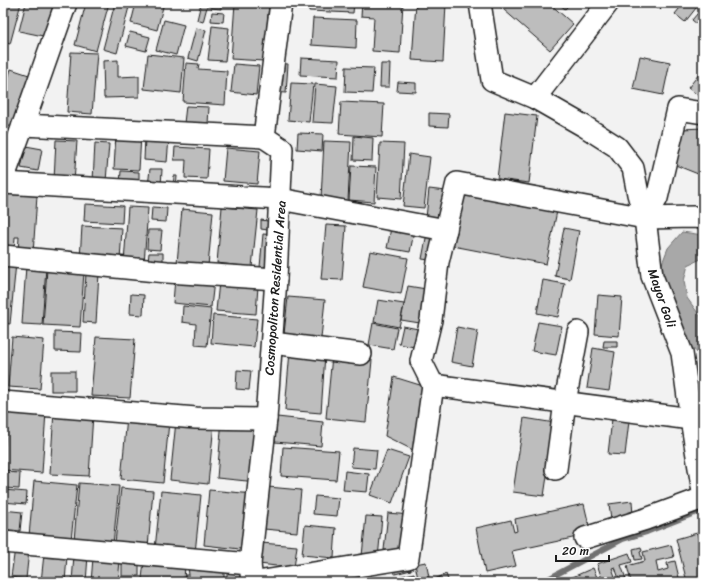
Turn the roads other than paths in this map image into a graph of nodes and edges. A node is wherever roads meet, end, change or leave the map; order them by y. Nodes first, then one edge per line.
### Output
1 (66, 3) edge
2 (281, 3) edge
3 (480, 3) edge
4 (608, 3) edge
5 (535, 98) junction
6 (703, 113) edge
7 (23, 125) junction
8 (264, 137) junction
9 (3, 181) edge
10 (280, 198) junction
11 (645, 218) junction
12 (703, 218) edge
13 (446, 230) junction
14 (3, 256) edge
15 (276, 279) junction
16 (578, 332) dead end
17 (272, 343) junction
18 (361, 354) dead end
19 (433, 385) junction
20 (3, 402) edge
21 (565, 402) junction
22 (266, 419) junction
23 (691, 419) junction
24 (556, 469) dead end
25 (703, 492) edge
26 (703, 498) edge
27 (584, 538) dead end
28 (3, 542) edge
29 (253, 576) edge

1 - 7 street
2 - 8 street
3 - 5 street, Mayor Goli
4 - 5 street
5 - 11 street, Mayor Goli
6 - 11 street
7 - 8 street
7 - 9 street
8 - 10 street, Cosmopoliton Residential Area
9 - 10 street
10 - 13 street
10 - 15 street, Cosmopoliton Residential Area
11 - 12 street
11 - 13 street
11 - 23 street, Mayor Goli
13 - 19 street
14 - 15 street
15 - 17 street, Cosmopoliton Residential Area
16 - 21 street
17 - 18 street
17 - 22 street, Cosmopoliton Residential Area
19 - 21 street
19 - 29 street
20 - 22 street
21 - 23 street
21 - 24 street
22 - 29 street, Cosmopoliton Residential Area
23 - 25 street, Mayor Goli
26 - 27 street
28 - 29 street

